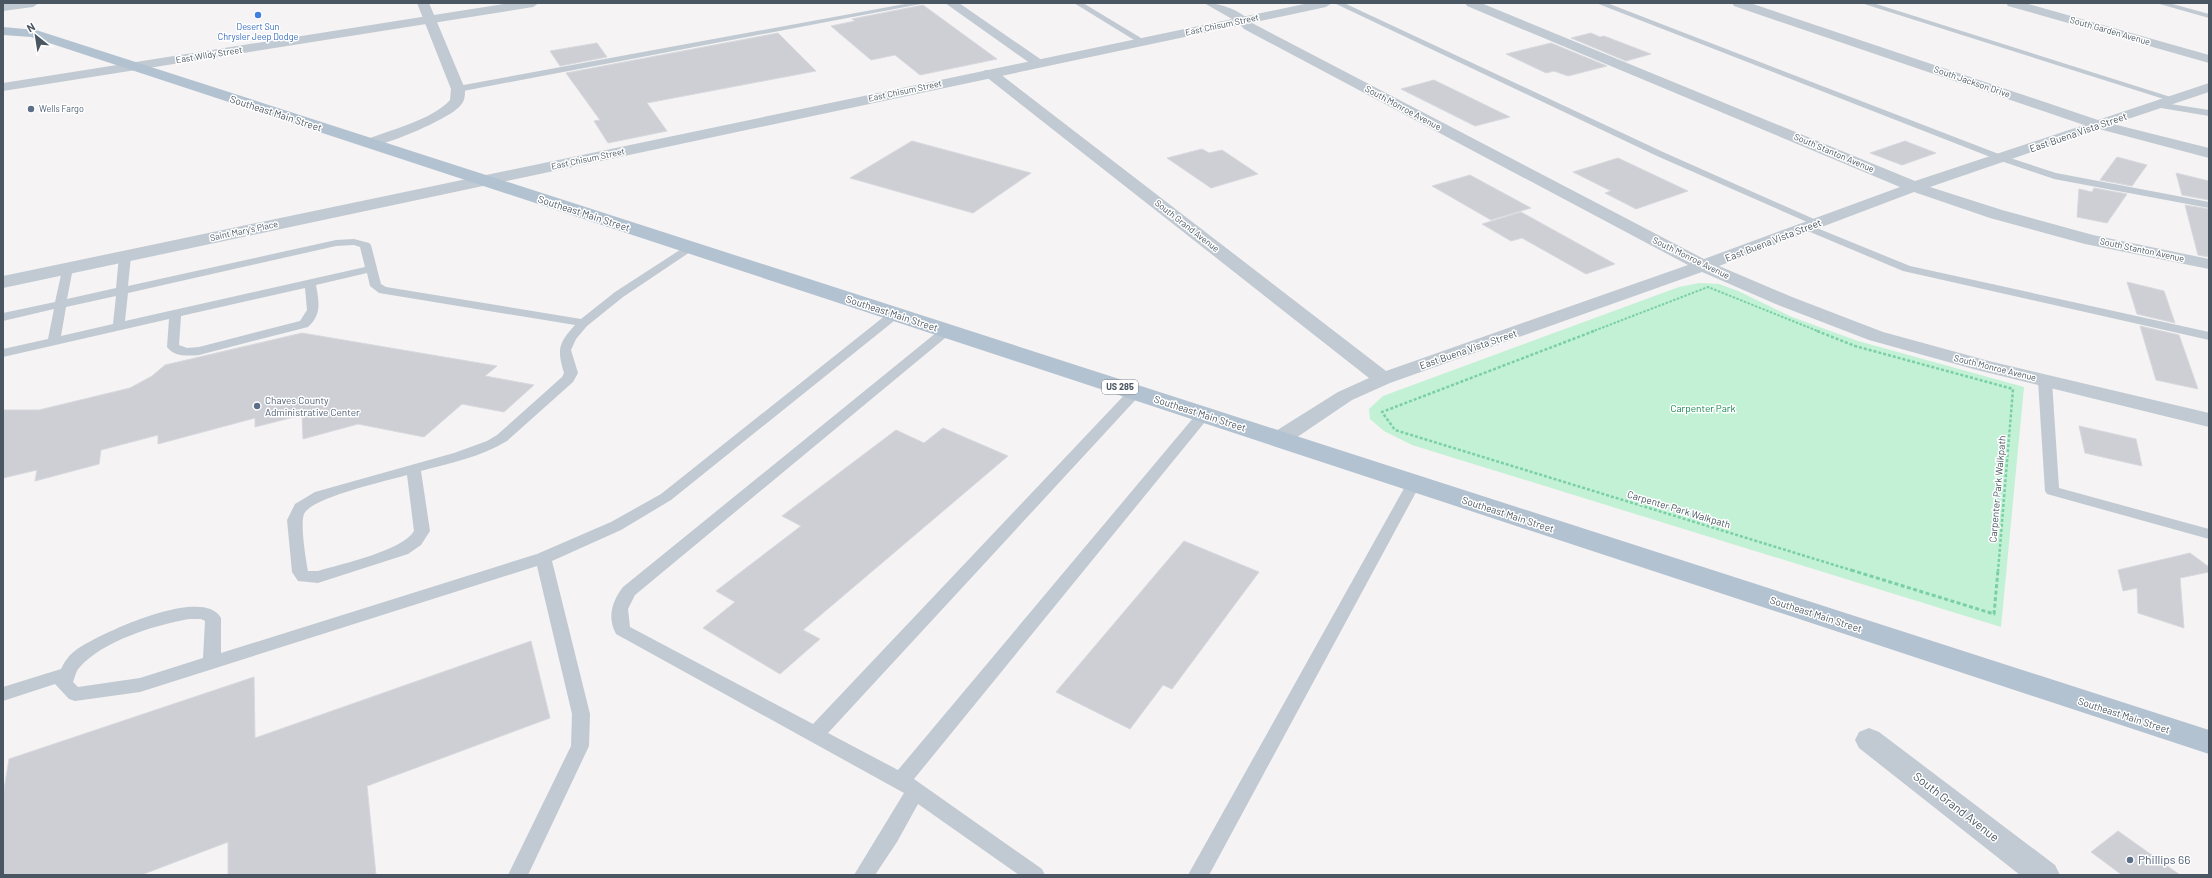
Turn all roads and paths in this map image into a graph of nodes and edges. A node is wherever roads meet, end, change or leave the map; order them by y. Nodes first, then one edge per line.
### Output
1 (33, 3) edge
2 (423, 3) edge
3 (533, 3) edge
4 (922, 3) edge
5 (951, 3) edge
6 (1078, 3) edge
7 (1210, 3) edge
8 (1326, 3) edge
9 (1338, 3) edge
10 (1471, 3) edge
11 (1600, 3) edge
12 (1738, 3) edge
13 (1865, 3) edge
14 (2012, 3) edge
15 (2160, 3) edge
16 (3, 7) edge
17 (3, 15) edge
18 (2209, 16) edge
19 (429, 19) junction
20 (1243, 20) junction
21 (3, 31) edge
22 (32, 33) junction
23 (1142, 42) junction
24 (2209, 59) edge
25 (1038, 63) junction
26 (135, 66) junction
27 (990, 73) junction
28 (2209, 86) edge
29 (3, 88) edge
30 (458, 89) junction
31 (2173, 99) junction
32 (2156, 105) junction
33 (2209, 114) edge
34 (2100, 125) junction
35 (370, 143) junction
36 (2209, 153) edge
37 (2001, 158) junction
38 (484, 181) junction
39 (1914, 187) junction
40 (2209, 205) edge
41 (1812, 225) junction
42 (690, 248) junction
43 (125, 256) junction
44 (2209, 264) edge
45 (1703, 266) junction
46 (67, 268) junction
47 (371, 269) junction
48 (3, 282) edge
49 (310, 282) junction
50 (122, 290) junction
51 (61, 304) junction
52 (175, 313) junction
53 (895, 314) junction
54 (3, 317) edge
55 (584, 323) junction
56 (118, 325) junction
57 (946, 331) junction
58 (2209, 336) edge
59 (54, 341) junction
60 (3, 353) edge
61 (1383, 380) junction
62 (2045, 381) junction
63 (1135, 392) junction
64 (1382, 412) joint
65 (1204, 414) junction
66 (2209, 420) edge
67 (1279, 439) junction
68 (413, 469) junction
69 (1414, 483) junction
70 (2209, 534) edge
71 (543, 558) junction
72 (212, 663) junction
73 (68, 673) junction
74 (3, 694) edge
75 (815, 734) junction
76 (1869, 740) dead end
77 (2209, 742) edge
78 (908, 786) junction
79 (518, 875) edge
80 (864, 875) edge
81 (1035, 875) edge
82 (1198, 875) edge
83 (2044, 875) edge

1 - 16 street
2 - 19 street
3 - 19 street, East Wildy Street
4 - 30 lane
5 - 25 street
6 - 23 lane
7 - 20 street, South Monroe Avenue
8 - 20 street, East Chisum Street
9 - 41 lane
10 - 39 street, South Stanton Avenue
11 - 37 lane
12 - 34 street, South Jackson Drive
13 - 31 lane
14 - 24 street, South Garden Avenue
15 - 18 lane
17 - 22 main road, Southeast Main Street / US 285
19 - 26 street, East Wildy Street
19 - 30 street
20 - 23 street, East Chisum Street
20 - 45 street, South Monroe Avenue
21 - 22 main road, Southeast Main Street / US 285
22 - 26 main road, Southeast Main Street / US 285
23 - 25 street, East Chisum Street
25 - 27 street, East Chisum Street
26 - 29 street, East Wildy Street
26 - 35 main road, Southeast Main Street / US 285
27 - 38 street, East Chisum Street
27 - 61 street, South Grand Avenue
28 - 31 street, East Buena Vista Street
30 - 35 street
31 - 32 street, East Buena Vista Street
32 - 33 lane
32 - 34 street, East Buena Vista Street
34 - 36 street, South Jackson Drive
34 - 37 street, East Buena Vista Street
35 - 38 main road, Southeast Main Street / US 285
37 - 39 street, East Buena Vista Street
37 - 40 lane
38 - 42 main road, Southeast Main Street / US 285
38 - 43 street, Saint Mary's Place
39 - 41 street, East Buena Vista Street
39 - 44 street, South Stanton Avenue
41 - 45 street, East Buena Vista Street
41 - 58 lane
42 - 53 main road, Southeast Main Street / US 285
42 - 55 lane
43 - 46 street, Saint Mary's Place
43 - 50 lane
45 - 61 street, East Buena Vista Street
45 - 62 street, South Monroe Avenue
46 - 48 street, Saint Mary's Place
46 - 51 lane
47 - 49 lane
47 - 50 lane
47 - 55 lane
49 - 52 lane
49 - 52 lane
50 - 51 lane
50 - 56 lane
51 - 54 lane
51 - 59 lane
52 - 56 lane
53 - 57 main road, Southeast Main Street / US 285
53 - 71 lane
55 - 68 lane
56 - 59 lane
57 - 63 main road, Southeast Main Street / US 285
57 - 75 lane
59 - 60 lane
61 - 67 street, East Buena Vista Street
62 - 66 street, South Monroe Avenue
62 - 70 lane
63 - 65 main road, Southeast Main Street / US 285
63 - 75 lane
64 - 64 path, Carpenter Park Walkpath
65 - 67 main road, Southeast Main Street / US 285
65 - 78 lane
67 - 69 main road, Southeast Main Street / US 285
68 - 68 lane
69 - 77 main road, Southeast Main Street / US 285
69 - 82 lane
71 - 72 lane
71 - 79 lane
72 - 73 lane
72 - 73 lane
73 - 74 lane
75 - 78 lane
76 - 83 street, South Grand Avenue
78 - 80 lane
78 - 81 lane

